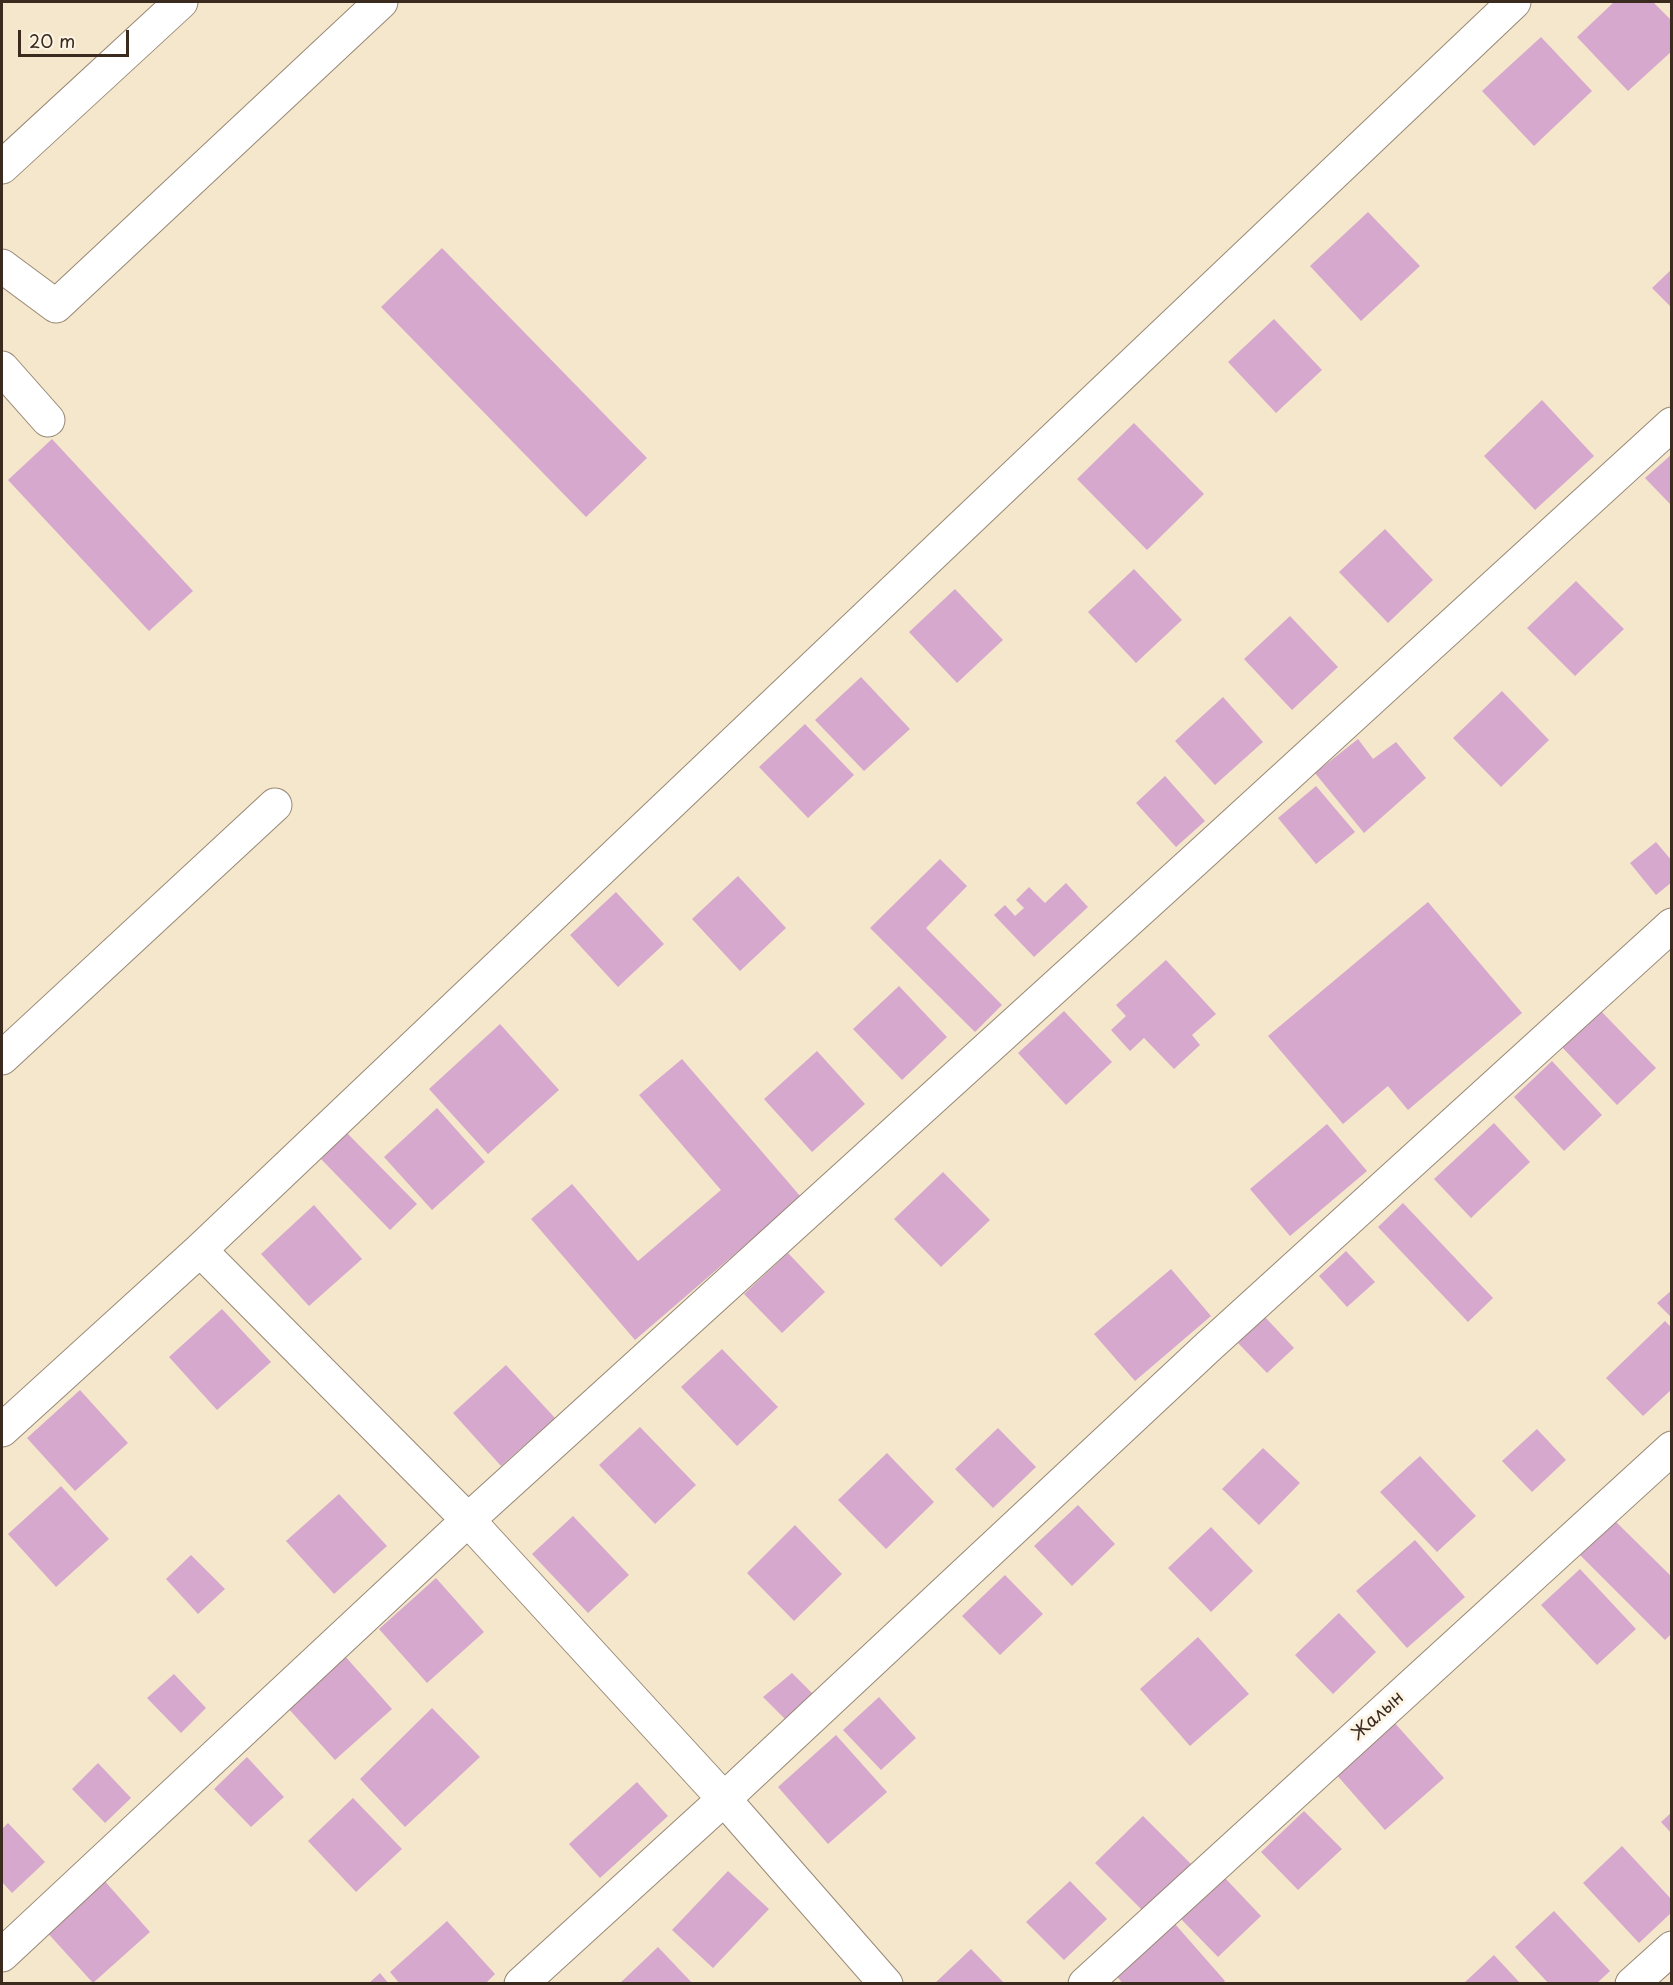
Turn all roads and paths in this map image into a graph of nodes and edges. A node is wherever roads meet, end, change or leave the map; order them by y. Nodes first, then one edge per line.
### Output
1 (181, 2) edge
2 (381, 2) edge
3 (1514, 2) edge
4 (2, 167) edge
5 (2, 266) edge
6 (2, 368) edge
7 (48, 420) dead end
8 (1671, 424) edge
9 (275, 805) dead end
10 (1671, 925) edge
11 (2, 1058) edge
12 (200, 1250) junction
13 (2, 1430) edge
14 (1671, 1448) edge
15 (468, 1520) junction
16 (724, 1799) junction
17 (1671, 1948) edge
18 (2, 1955) edge
19 (521, 1983) edge
20 (886, 1983) edge
21 (1084, 1983) edge
22 (1632, 1983) edge

1 - 4 street
2 - 5 street
3 - 12 street
6 - 7 street
8 - 15 street
9 - 11 street
10 - 16 street
12 - 13 street
12 - 15 street
14 - 21 street, Жалын
15 - 16 street
15 - 18 street
16 - 19 street
16 - 20 street
17 - 22 street

